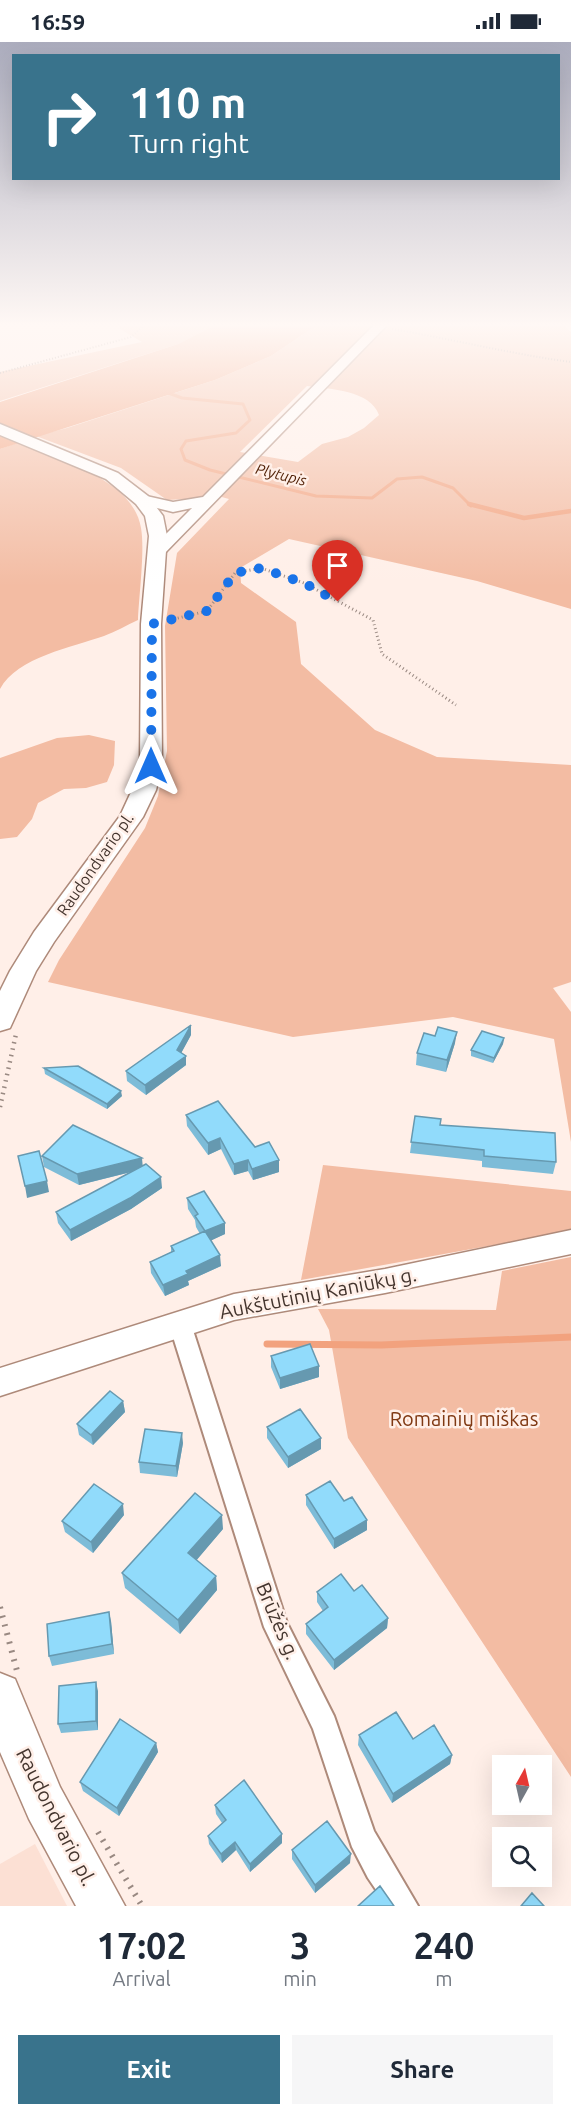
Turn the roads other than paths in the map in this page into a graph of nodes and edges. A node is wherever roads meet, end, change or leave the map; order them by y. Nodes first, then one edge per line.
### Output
1 (292, 412) edge
2 (0, 429) edge
3 (142, 500) junction
4 (173, 507) junction
5 (203, 507) junction
6 (153, 516) junction
7 (157, 552) junction
8 (0, 1021) edge
9 (571, 1242) edge
10 (180, 1324) junction
11 (0, 1382) edge
12 (0, 1694) edge
13 (102, 1906) edge
14 (404, 1906) edge

1 - 5 main road
2 - 3 main road
3 - 4 main road
3 - 6 main road
4 - 5 main road
4 - 6 main road
5 - 6 main road
5 - 7 main road
6 - 7 main road, Raudondvario pl.
7 - 8 main road, Raudondvario pl.
9 - 10 main road, Aukštutinių Kaniūkų g.
10 - 11 main road, Aukštutinių Kaniūkų g.
10 - 14 street, Brūžės g.
12 - 13 main road, Raudondvario pl.

